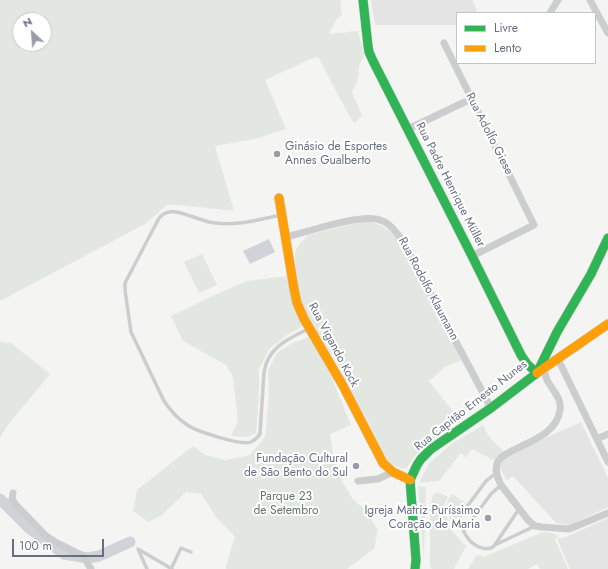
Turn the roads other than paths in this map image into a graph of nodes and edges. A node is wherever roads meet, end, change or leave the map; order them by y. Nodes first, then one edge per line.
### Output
1 (363, 0) edge
2 (558, 0) edge
3 (590, 0) edge
4 (551, 12) edge
5 (608, 33) edge
6 (444, 43) dead end
7 (472, 99) junction
8 (408, 129) junction
9 (280, 198) dead end
10 (283, 215) junction
11 (286, 238) junction
12 (608, 238) edge
13 (472, 256) junction
14 (608, 324) edge
15 (309, 329) junction
16 (548, 350) junction
17 (558, 359) junction
18 (539, 370) junction
19 (547, 380) junction
20 (491, 408) junction
21 (608, 434) edge
22 (597, 439) junction
23 (608, 462) edge
24 (393, 472) junction
25 (496, 473) junction
26 (410, 480) junction
27 (358, 481) dead end
28 (501, 485) junction
29 (12, 493) dead end
30 (520, 509) junction
31 (608, 513) edge
32 (535, 526) junction
33 (464, 530) junction
34 (494, 546) junction
35 (191, 552) dead end
36 (416, 565) edge
37 (91, 569) edge
38 (147, 569) edge
39 (172, 569) edge
40 (422, 569) edge

1 - 8 street, Rua Padre Henrique Müller
2 - 4 street
3 - 5 street
6 - 7 street, Rua Adolfo Giese
7 - 8 street
7 - 13 street, Rua Adolfo Giese
8 - 13 street, Rua Padre Henrique Müller
9 - 10 street, Rua Vigando Kock
10 - 11 street, Rua Vigando Kock
10 - 15 lane
11 - 15 street, Rua Vigando Kock
11 - 20 street, Rua Rodolfo Klaumann
12 - 16 street, Rua Capitão Ernesto Nunes
13 - 18 street, Rua Padre Henrique Müller
14 - 17 street
15 - 24 street, Rua Vigando Kock
16 - 17 street
16 - 18 street, Rua Capitão Ernesto Nunes
17 - 18 street
17 - 22 street
18 - 19 street
18 - 19 street
18 - 20 street, Rua Capitão Ernesto Nunes
19 - 25 street
20 - 26 street, Rua Capitão Ernesto Nunes
21 - 22 street
22 - 23 street
24 - 26 street, Rua Vigando Kock
24 - 27 street
25 - 28 street
25 - 33 lane
26 - 36 street
28 - 30 street
28 - 33 lane
29 - 37 street
30 - 32 street
30 - 34 lane
31 - 32 street
32 - 34 lane
33 - 34 lane
35 - 39 lane
36 - 40 street
38 - 39 lane

